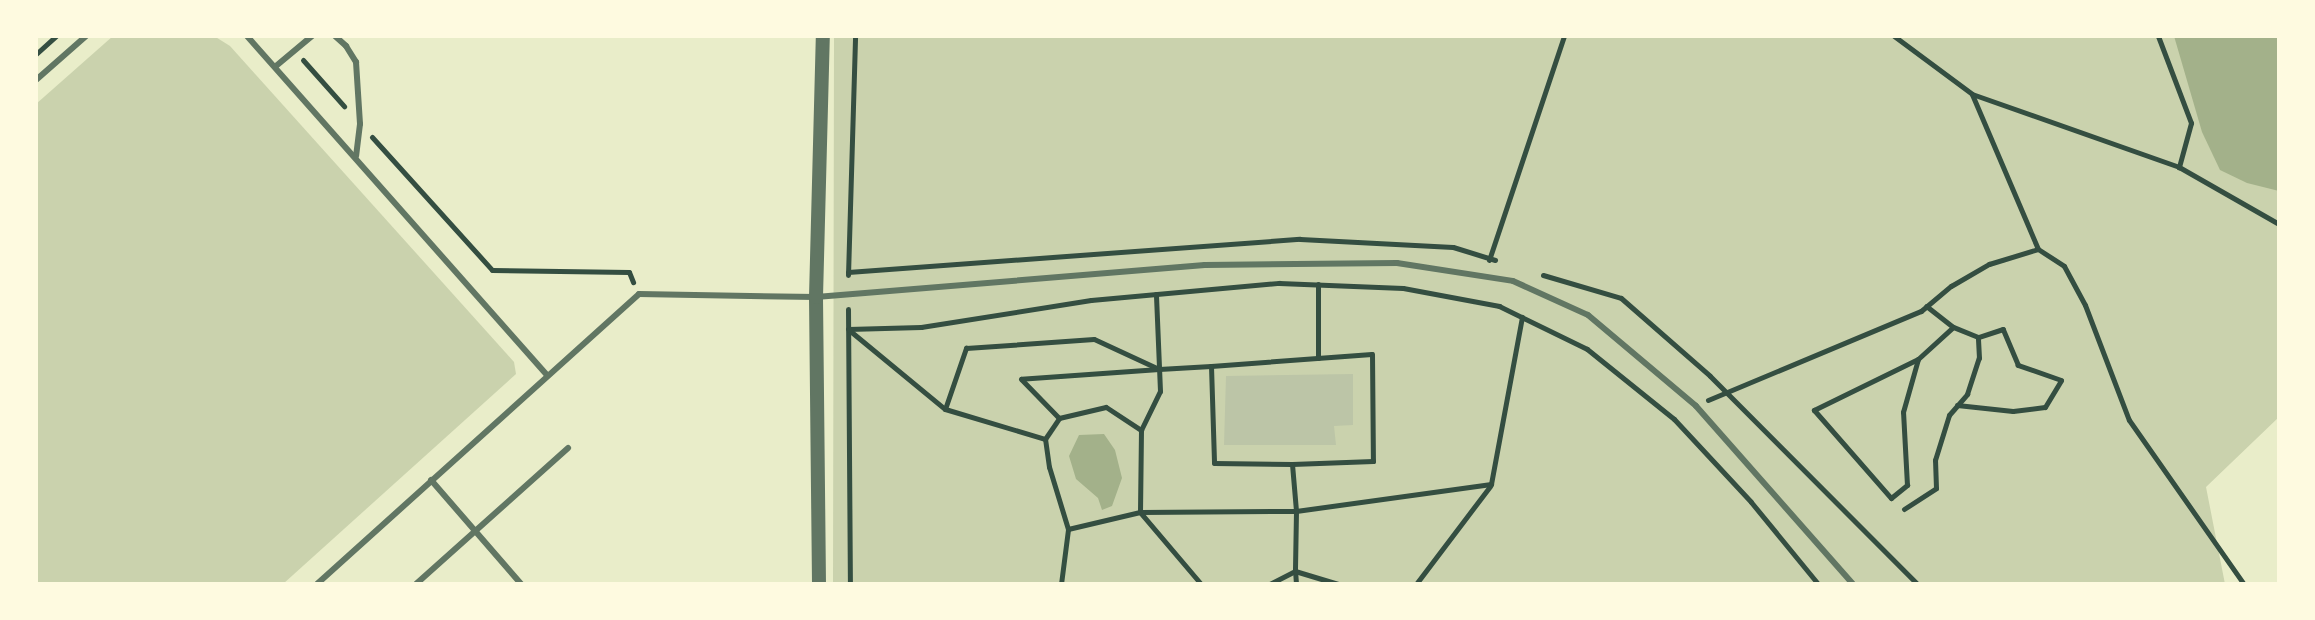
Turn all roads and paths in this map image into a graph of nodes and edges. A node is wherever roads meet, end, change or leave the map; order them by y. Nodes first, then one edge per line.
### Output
1 (56, 36) edge
2 (86, 36) edge
3 (247, 36) edge
4 (312, 36) edge
5 (335, 36) edge
6 (823, 36) edge
7 (855, 36) edge
8 (1564, 36) edge
9 (1894, 36) edge
10 (2158, 36) edge
11 (294, 51) junction
12 (36, 54) edge
13 (276, 66) junction
14 (36, 80) edge
15 (1972, 94) junction
16 (360, 124) junction
17 (356, 157) junction
18 (2179, 167) junction
19 (2279, 224) edge
20 (2038, 249) junction
21 (848, 272) dead end
22 (1539, 274) dead end
23 (1483, 276) junction
24 (1318, 284) junction
25 (639, 294) junction
26 (1156, 294) junction
27 (816, 297) junction
28 (1926, 306) junction
29 (1522, 317) junction
30 (1953, 327) junction
31 (848, 329) junction
32 (1978, 337) junction
33 (1318, 358) junction
34 (1918, 359) junction
35 (1211, 366) junction
36 (1159, 369) junction
37 (546, 374) junction
38 (1727, 392) junction
39 (1957, 405) junction
40 (1696, 406) junction
41 (945, 409) junction
42 (1059, 418) junction
43 (1141, 430) junction
44 (1045, 439) junction
45 (568, 448) dead end
46 (1292, 464) junction
47 (431, 480) junction
48 (1491, 484) junction
49 (1904, 509) dead end
50 (1296, 511) junction
51 (1140, 512) junction
52 (1068, 529) junction
53 (476, 532) junction
54 (1295, 571) junction
55 (317, 584) edge
56 (416, 584) edge
57 (521, 584) edge
58 (819, 584) edge
59 (850, 584) edge
60 (1061, 584) edge
61 (1201, 584) edge
62 (1270, 584) edge
63 (1296, 584) edge
64 (1338, 584) edge
65 (1416, 584) edge
66 (1818, 584) edge
67 (1853, 584) edge
68 (1917, 584) edge
69 (2244, 584) edge

1 - 12 path
2 - 14 lane
3 - 13 lane
4 - 11 lane
5 - 16 lane
6 - 27 street
7 - 21 path
8 - 23 path
9 - 15 path
10 - 18 path
11 - 13 lane
11 - 16 path
13 - 17 lane
15 - 18 path
15 - 20 path
16 - 17 lane
16 - 25 path
17 - 37 lane
18 - 19 path
20 - 28 path
20 - 69 path
22 - 38 path
23 - 27 lane
23 - 40 lane
24 - 26 path
24 - 29 path
24 - 33 path
25 - 27 lane
25 - 37 lane
26 - 31 path
26 - 36 path
27 - 58 street
28 - 30 path
28 - 38 path
29 - 48 path
29 - 66 path
30 - 32 path
30 - 34 path
31 - 41 path
31 - 59 path
32 - 39 path
32 - 39 path
33 - 35 path
33 - 46 path
34 - 34 path
35 - 36 path
35 - 46 path
36 - 41 path
36 - 42 path
36 - 43 path
37 - 47 lane
38 - 40 path
38 - 68 path
39 - 49 path
40 - 67 lane
41 - 44 path
42 - 43 path
42 - 44 path
43 - 51 path
44 - 52 path
45 - 53 lane
46 - 50 path
47 - 53 lane
47 - 55 lane
48 - 50 path
48 - 65 path
50 - 51 path
50 - 54 path
51 - 52 path
51 - 61 path
52 - 60 path
53 - 56 lane
53 - 57 lane
54 - 62 path
54 - 63 path
54 - 64 path

